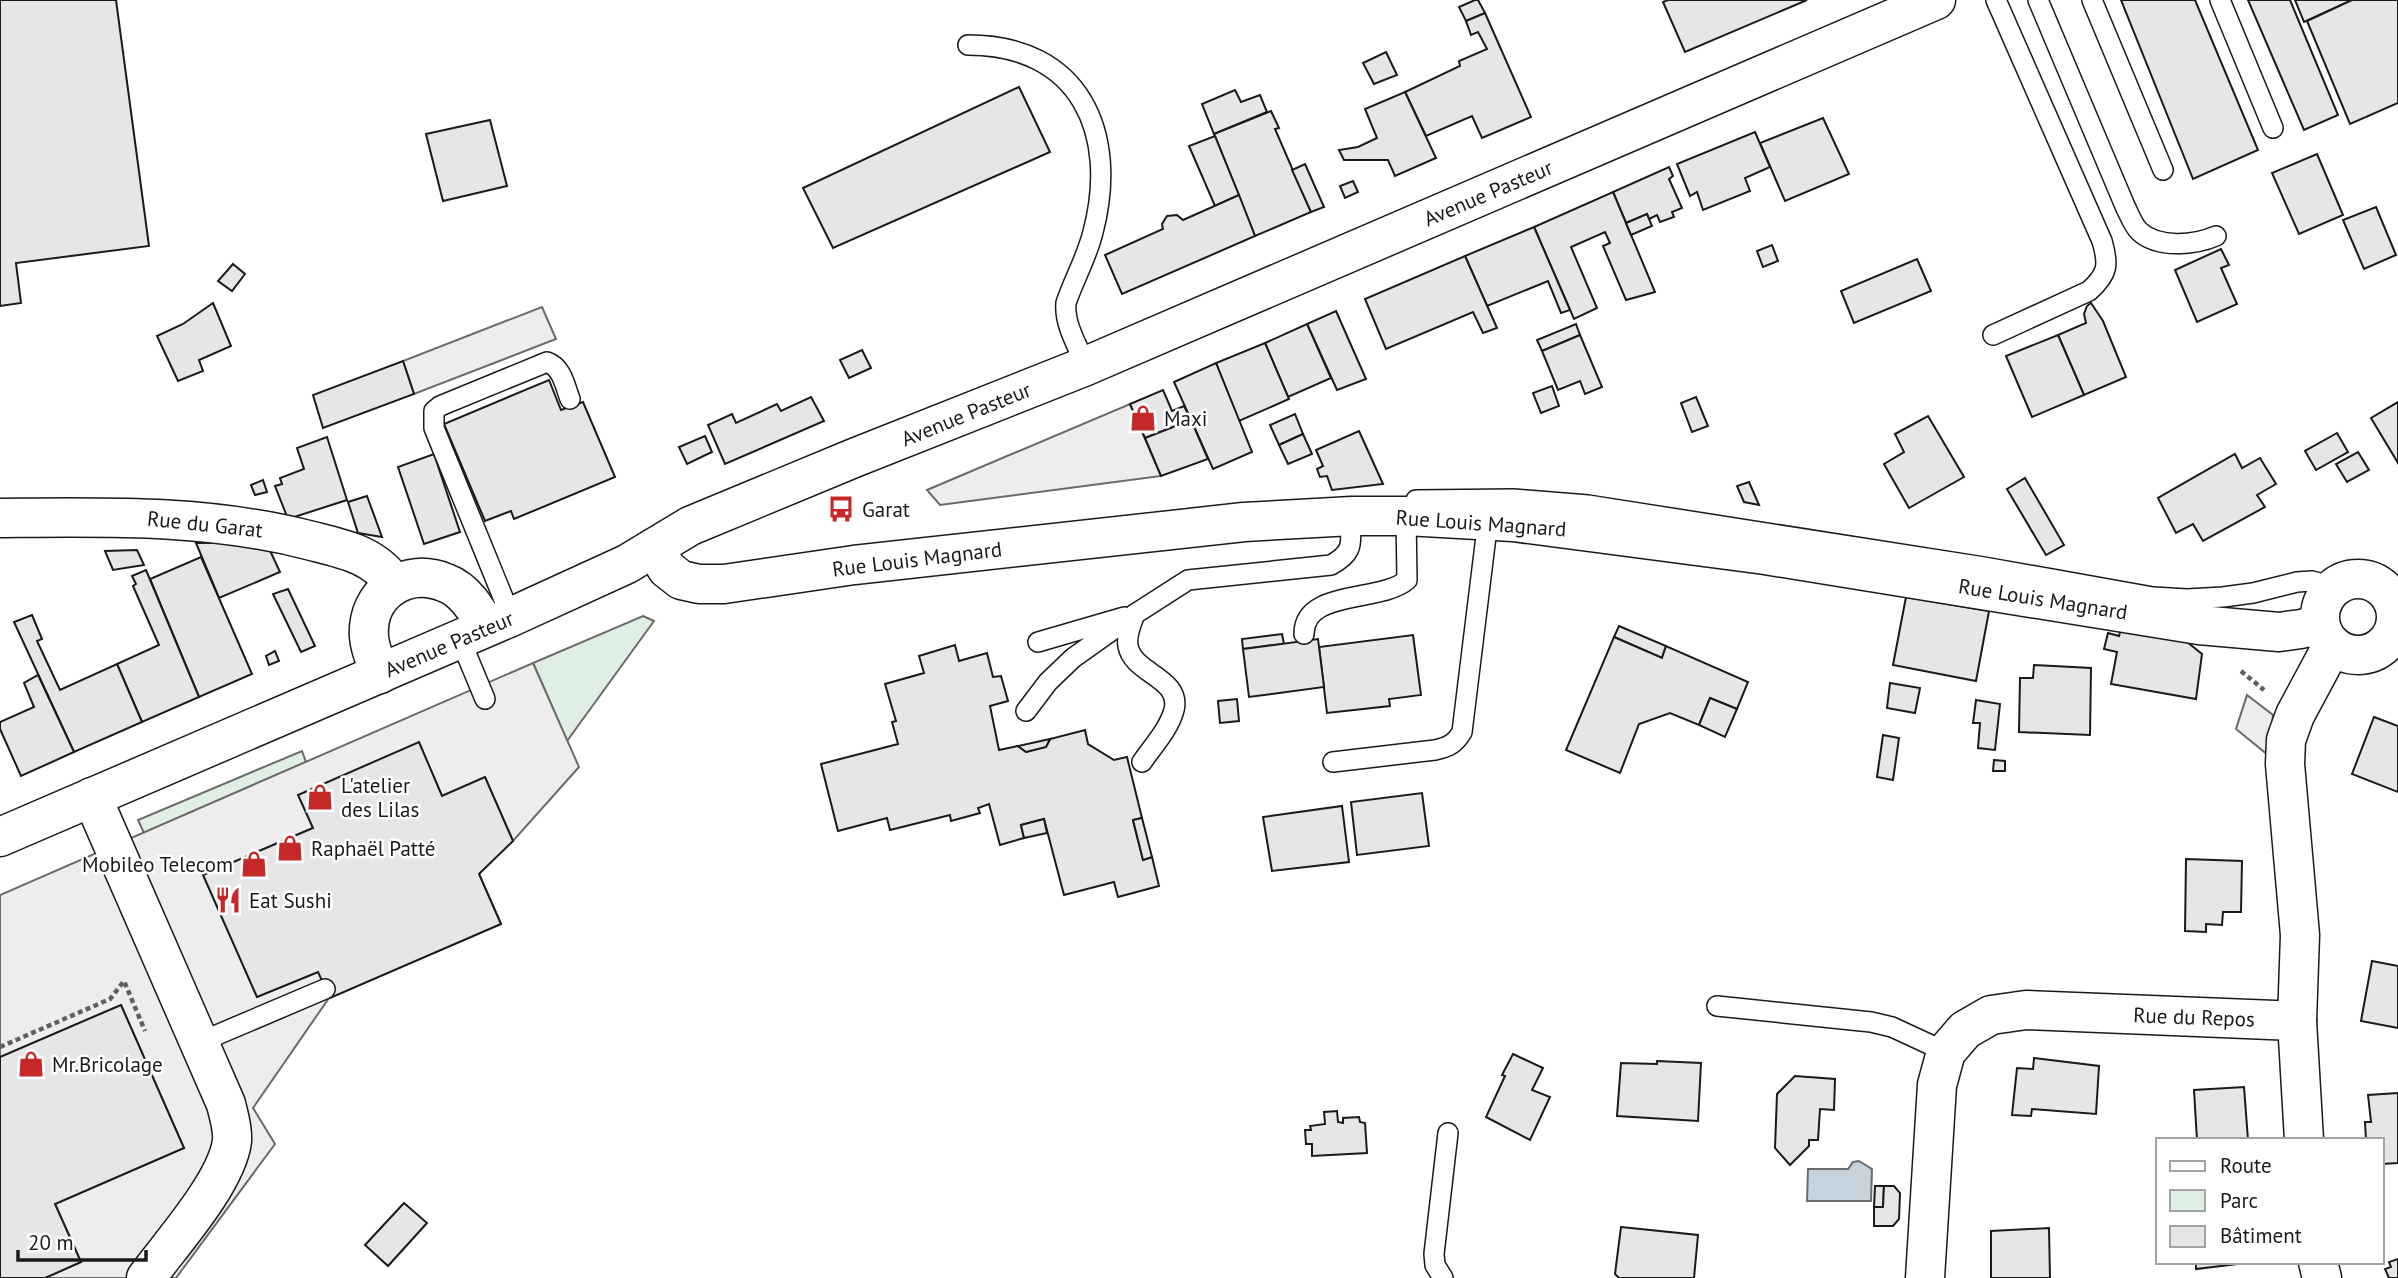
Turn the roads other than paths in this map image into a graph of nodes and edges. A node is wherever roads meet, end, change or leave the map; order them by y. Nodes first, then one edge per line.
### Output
1 (1936, 0) edge
2 (1996, 0) edge
3 (2038, 0) edge
4 (2092, 0) edge
5 (2220, 0) edge
6 (968, 44) dead end
7 (2273, 128) dead end
8 (2163, 170) dead end
9 (2216, 236) dead end
10 (1993, 335) dead end
11 (1086, 366) junction
12 (570, 399) dead end
13 (1352, 516) junction
14 (1406, 516) junction
15 (0, 518) edge
16 (1488, 520) junction
17 (654, 548) junction
18 (2387, 571) edge
19 (394, 584) junction
20 (1135, 614) junction
21 (2327, 620) junction
22 (486, 628) junction
23 (1304, 634) dead end
24 (2394, 637) edge
25 (1038, 642) dead end
26 (380, 674) junction
27 (485, 699) dead end
28 (1026, 711) dead end
29 (1142, 762) dead end
30 (1333, 762) dead end
31 (92, 797) junction
32 (0, 837) edge
33 (325, 989) dead end
34 (1717, 1006) dead end
35 (2297, 1021) junction
36 (198, 1043) junction
37 (1946, 1052) junction
38 (1448, 1133) dead end
39 (2304, 1138) edge
40 (146, 1278) edge
41 (1443, 1278) edge
42 (1925, 1278) edge

1 - 11 street, Avenue Pasteur
2 - 10 lane
3 - 9 lane
4 - 8 lane
5 - 7 lane
6 - 11 lane
11 - 17 street, Avenue Pasteur
12 - 22 lane
13 - 14 street, Rue Louis Magnard
13 - 17 street, Rue Louis Magnard
13 - 20 lane
13 - 21 lane
14 - 16 street, Rue Louis Magnard
14 - 23 lane
15 - 19 street, Rue du Garat
16 - 21 street, Rue Louis Magnard
16 - 30 lane
17 - 22 street, Avenue Pasteur
18 - 21 street, Rue Louis Magnard
18 - 24 street
19 - 22 street
19 - 26 street
20 - 25 lane
20 - 28 lane
20 - 29 lane
21 - 24 street
21 - 35 street
22 - 26 street, Avenue Pasteur
22 - 27 lane
26 - 31 street, Avenue Pasteur
31 - 32 street, Avenue Pasteur
31 - 36 street
33 - 36 lane
34 - 37 lane
35 - 37 street, Rue du Repos
35 - 39 street
36 - 40 street
37 - 42 street, Rue du Repos
38 - 41 lane

